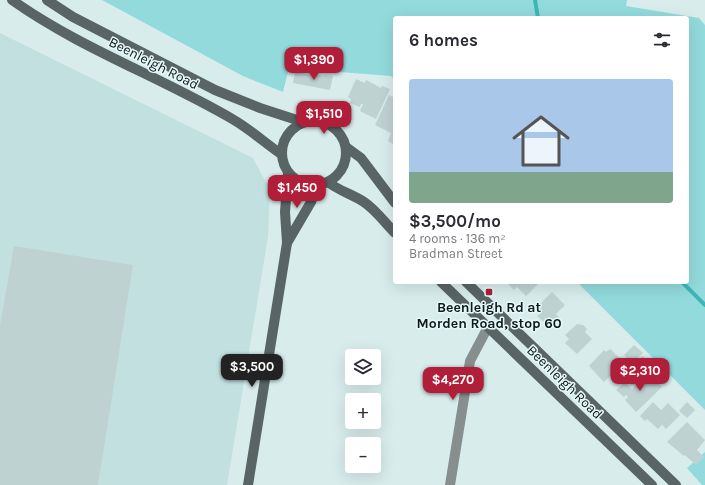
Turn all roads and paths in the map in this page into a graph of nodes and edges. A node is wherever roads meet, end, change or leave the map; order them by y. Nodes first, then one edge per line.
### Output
1 (12, 0) edge
2 (47, 0) edge
3 (303, 122) junction
4 (346, 147) junction
5 (281, 154) junction
6 (288, 174) junction
7 (328, 182) junction
8 (317, 185) junction
9 (393, 200) edge
10 (393, 231) edge
11 (288, 243) junction
12 (443, 284) edge
13 (468, 284) edge
14 (488, 327) junction
15 (248, 485) edge
16 (450, 485) edge
17 (652, 485) edge
18 (676, 485) edge

1 - 5 main road, Beenleigh Road
2 - 3 main road, Beenleigh Road
3 - 4 main road
3 - 5 main road
4 - 7 main road
4 - 9 main road
5 - 6 main road
6 - 8 main road
6 - 11 main road
7 - 8 main road
7 - 10 main road
8 - 11 main road
11 - 15 main road
12 - 14 main road, Beenleigh Road
13 - 18 main road, Beenleigh Road
14 - 16 street
14 - 17 main road, Beenleigh Road

